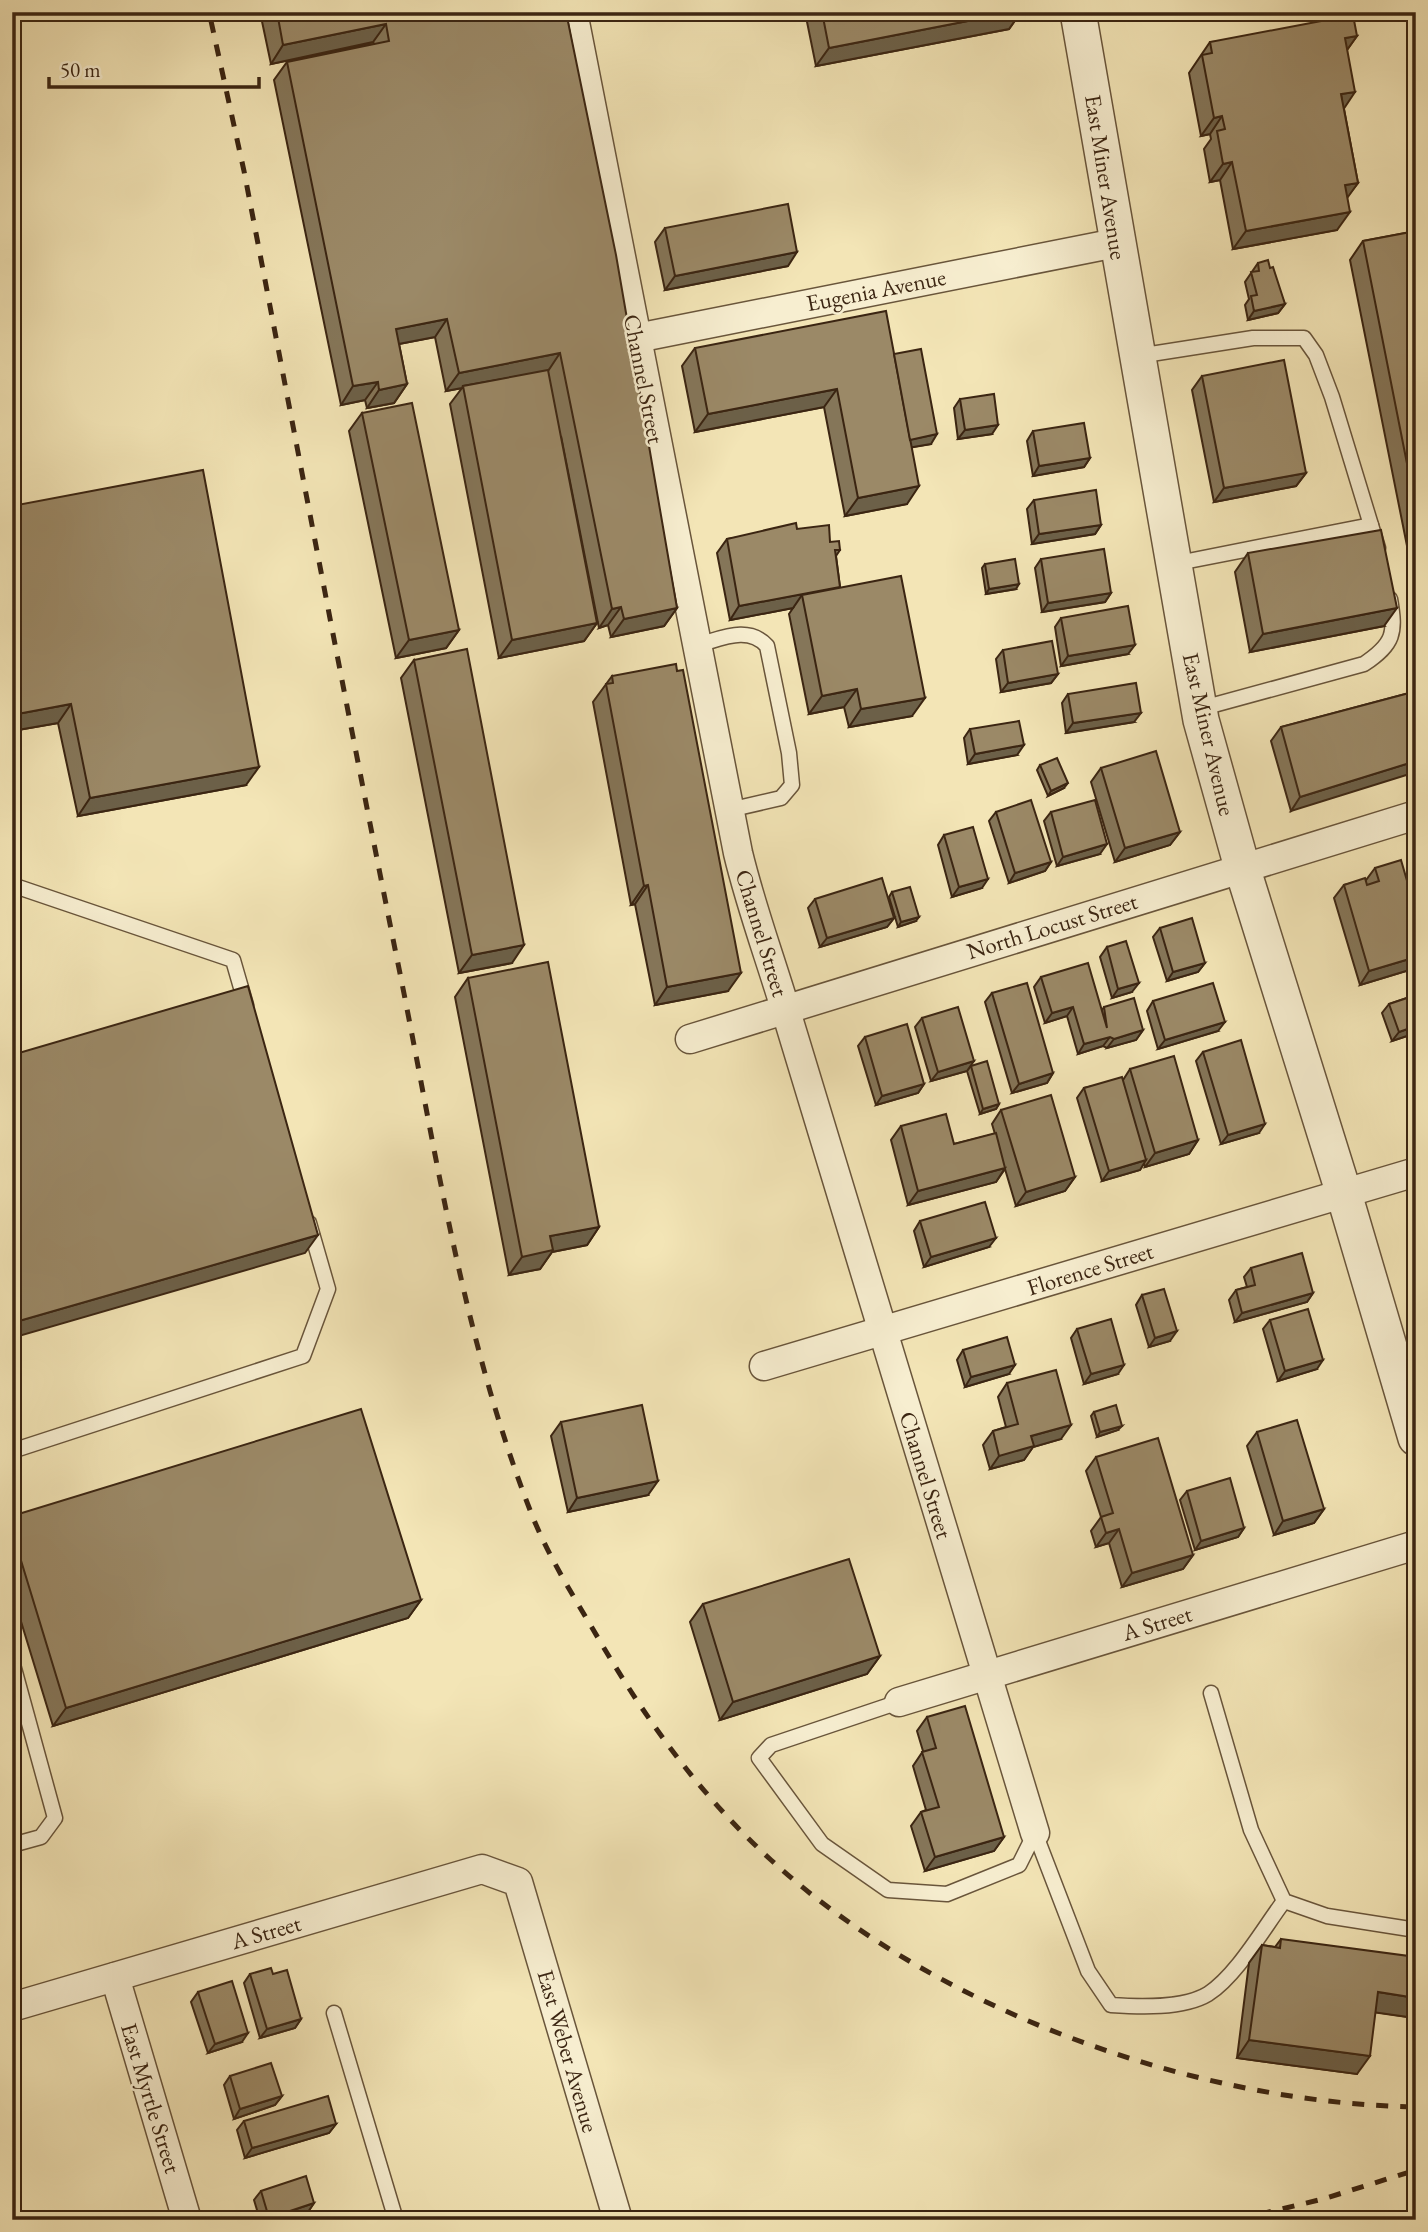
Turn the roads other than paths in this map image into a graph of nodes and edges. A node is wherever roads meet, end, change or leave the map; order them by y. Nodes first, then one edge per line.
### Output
1 (573, 12) edge
2 (1078, 12) edge
3 (1116, 243) junction
4 (636, 338) junction
5 (1136, 356) junction
6 (1371, 525) junction
7 (1382, 561) edge
8 (1173, 564) junction
9 (1387, 585) edge
10 (697, 645) junction
11 (1199, 709) junction
12 (729, 810) junction
13 (1416, 815) edge
14 (1242, 867) junction
15 (12, 885) edge
16 (785, 1008) junction
17 (252, 1026) edge
18 (690, 1039) dead end
19 (1416, 1172) edge
20 (1344, 1194) junction
21 (306, 1210) edge
22 (883, 1332) junction
23 (764, 1366) dead end
24 (1416, 1438) edge
25 (12, 1451) edge
26 (1416, 1545) edge
27 (12, 1661) edge
28 (987, 1674) junction
29 (1211, 1693) dead end
30 (899, 1702) joint
31 (1035, 1832) junction
32 (12, 1845) edge
33 (518, 1882) joint
34 (1284, 1900) junction
35 (1416, 1930) edge
36 (115, 1977) junction
37 (12, 2007) edge
38 (334, 2013) dead end
39 (187, 2220) edge
40 (396, 2220) edge
41 (618, 2220) edge

1 - 4 street, Channel Street
2 - 3 street, East Miner Avenue
3 - 4 street, Eugenia Avenue
3 - 5 street, East Miner Avenue
4 - 10 street, Channel Street
5 - 6 lane
5 - 8 street, East Miner Avenue
6 - 7 lane
6 - 8 lane
8 - 11 street, East Miner Avenue
9 - 11 lane
10 - 12 street, Channel Street
10 - 12 lane
11 - 14 street, East Miner Avenue
12 - 16 street, Channel Street
13 - 14 street, North Locust Street
14 - 16 street, North Locust Street
14 - 20 street, East Miner Avenue
15 - 17 lane
16 - 18 street, North Locust Street
16 - 22 street, Channel Street
19 - 20 street, Florence Street
20 - 22 street, Florence Street
20 - 24 street, East Miner Avenue
21 - 25 lane
22 - 23 street, Florence Street
22 - 28 street, Channel Street
26 - 28 street, A Street
27 - 32 lane
28 - 30 street, A Street
28 - 31 street, Channel Street
29 - 34 lane
30 - 31 lane
31 - 34 lane
33 - 36 street, A Street
33 - 41 street, East Weber Avenue
34 - 35 lane
36 - 37 street, A Street
36 - 39 street, East Myrtle Street
38 - 40 lane

